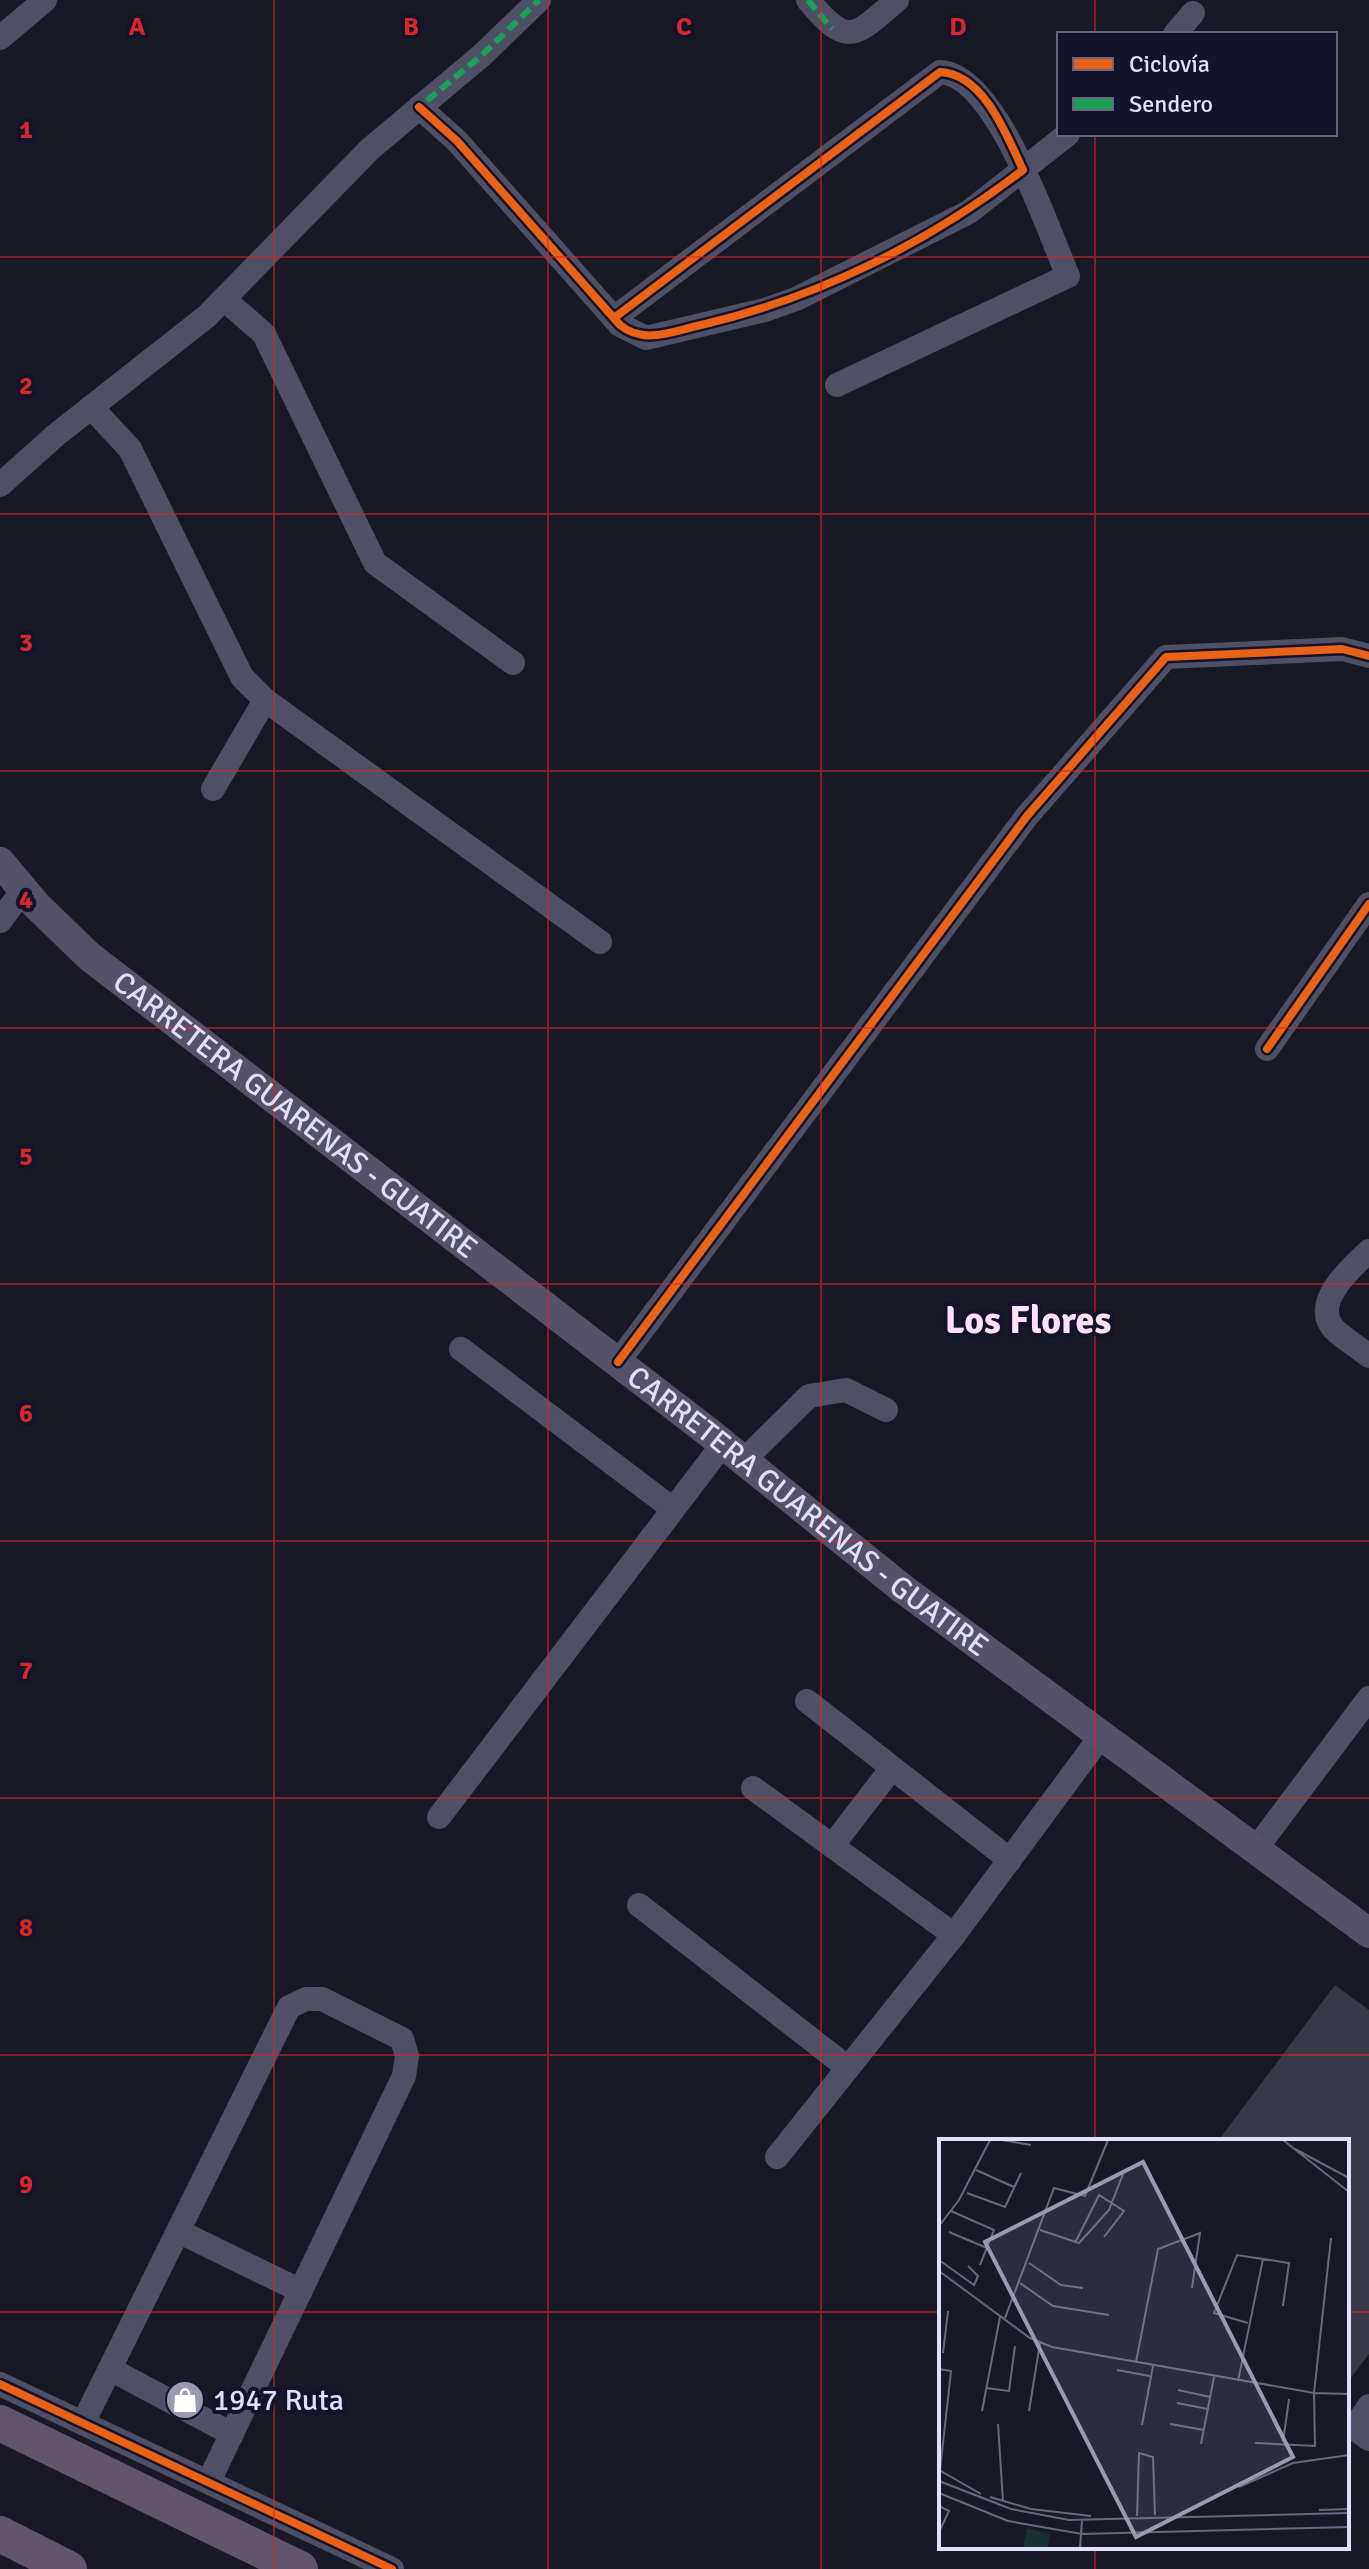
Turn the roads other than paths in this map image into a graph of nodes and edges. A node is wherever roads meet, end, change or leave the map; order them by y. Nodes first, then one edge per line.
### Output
1 (45, 0) edge
2 (539, 0) edge
3 (808, 0) edge
4 (897, 0) edge
5 (1193, 13) dead end
6 (1177, 32) edge
7 (0, 38) edge
8 (419, 107) junction
9 (1066, 136) edge
10 (1023, 170) junction
11 (224, 299) junction
12 (614, 318) junction
13 (837, 385) dead end
14 (91, 407) junction
15 (0, 485) edge
16 (1369, 656) edge
17 (513, 663) dead end
18 (265, 700) junction
19 (213, 789) dead end
20 (0, 862) edge
21 (23, 890) junction
22 (1369, 904) edge
23 (0, 921) edge
24 (600, 942) dead end
25 (1267, 1049) dead end
26 (1369, 1251) edge
27 (461, 1349) dead end
28 (1369, 1356) edge
29 (618, 1362) junction
30 (886, 1410) dead end
31 (734, 1452) junction
32 (673, 1509) junction
33 (1369, 1698) edge
34 (807, 1701) dead end
35 (1101, 1736) junction
36 (892, 1768) junction
37 (753, 1788) dead end
38 (439, 1817) dead end
39 (832, 1846) junction
40 (1255, 1850) junction
41 (1010, 1860) junction
42 (639, 1905) dead end
43 (1369, 1933) edge
44 (954, 1935) junction
45 (848, 2068) junction
46 (777, 2157) dead end
47 (178, 2231) junction
48 (301, 2291) junction
49 (110, 2369) junction
50 (0, 2384) edge
51 (1369, 2406) edge
52 (0, 2423) edge
53 (83, 2423) junction
54 (1357, 2430) edge
55 (232, 2434) junction
56 (209, 2481) junction
57 (0, 2534) edge
58 (69, 2569) edge
59 (300, 2569) edge
60 (392, 2569) edge

1 - 7 street
2 - 8 street
3 - 4 street
5 - 6 street
8 - 11 street
8 - 12 street
9 - 10 street
10 - 12 street
10 - 12 street
10 - 13 street
11 - 14 street
11 - 17 street
14 - 15 street
14 - 18 street
16 - 29 street
18 - 19 street
18 - 24 street
20 - 21 main road, CARRETERA GUARENAS - GUATIRE
21 - 23 street
21 - 29 main road, CARRETERA GUARENAS - GUATIRE
22 - 25 street
26 - 28 street
27 - 32 street
29 - 31 main road, CARRETERA GUARENAS - GUATIRE
30 - 31 street
31 - 32 street
31 - 35 main road, CARRETERA GUARENAS - GUATIRE
32 - 38 street
33 - 40 street
34 - 36 street
35 - 40 main road, CARRETERA GUARENAS - GUATIRE
35 - 41 street
36 - 39 street
36 - 41 street
37 - 39 street
39 - 44 street
40 - 43 main road, CARRETERA GUARENAS - GUATIRE
41 - 44 street
42 - 45 street
44 - 45 street
45 - 46 street
47 - 48 street
47 - 48 street
47 - 49 street
48 - 55 street
49 - 53 street
49 - 55 street
50 - 53 street
51 - 54 street
52 - 59 highway
53 - 56 street
55 - 56 street
56 - 60 street
57 - 58 highway

